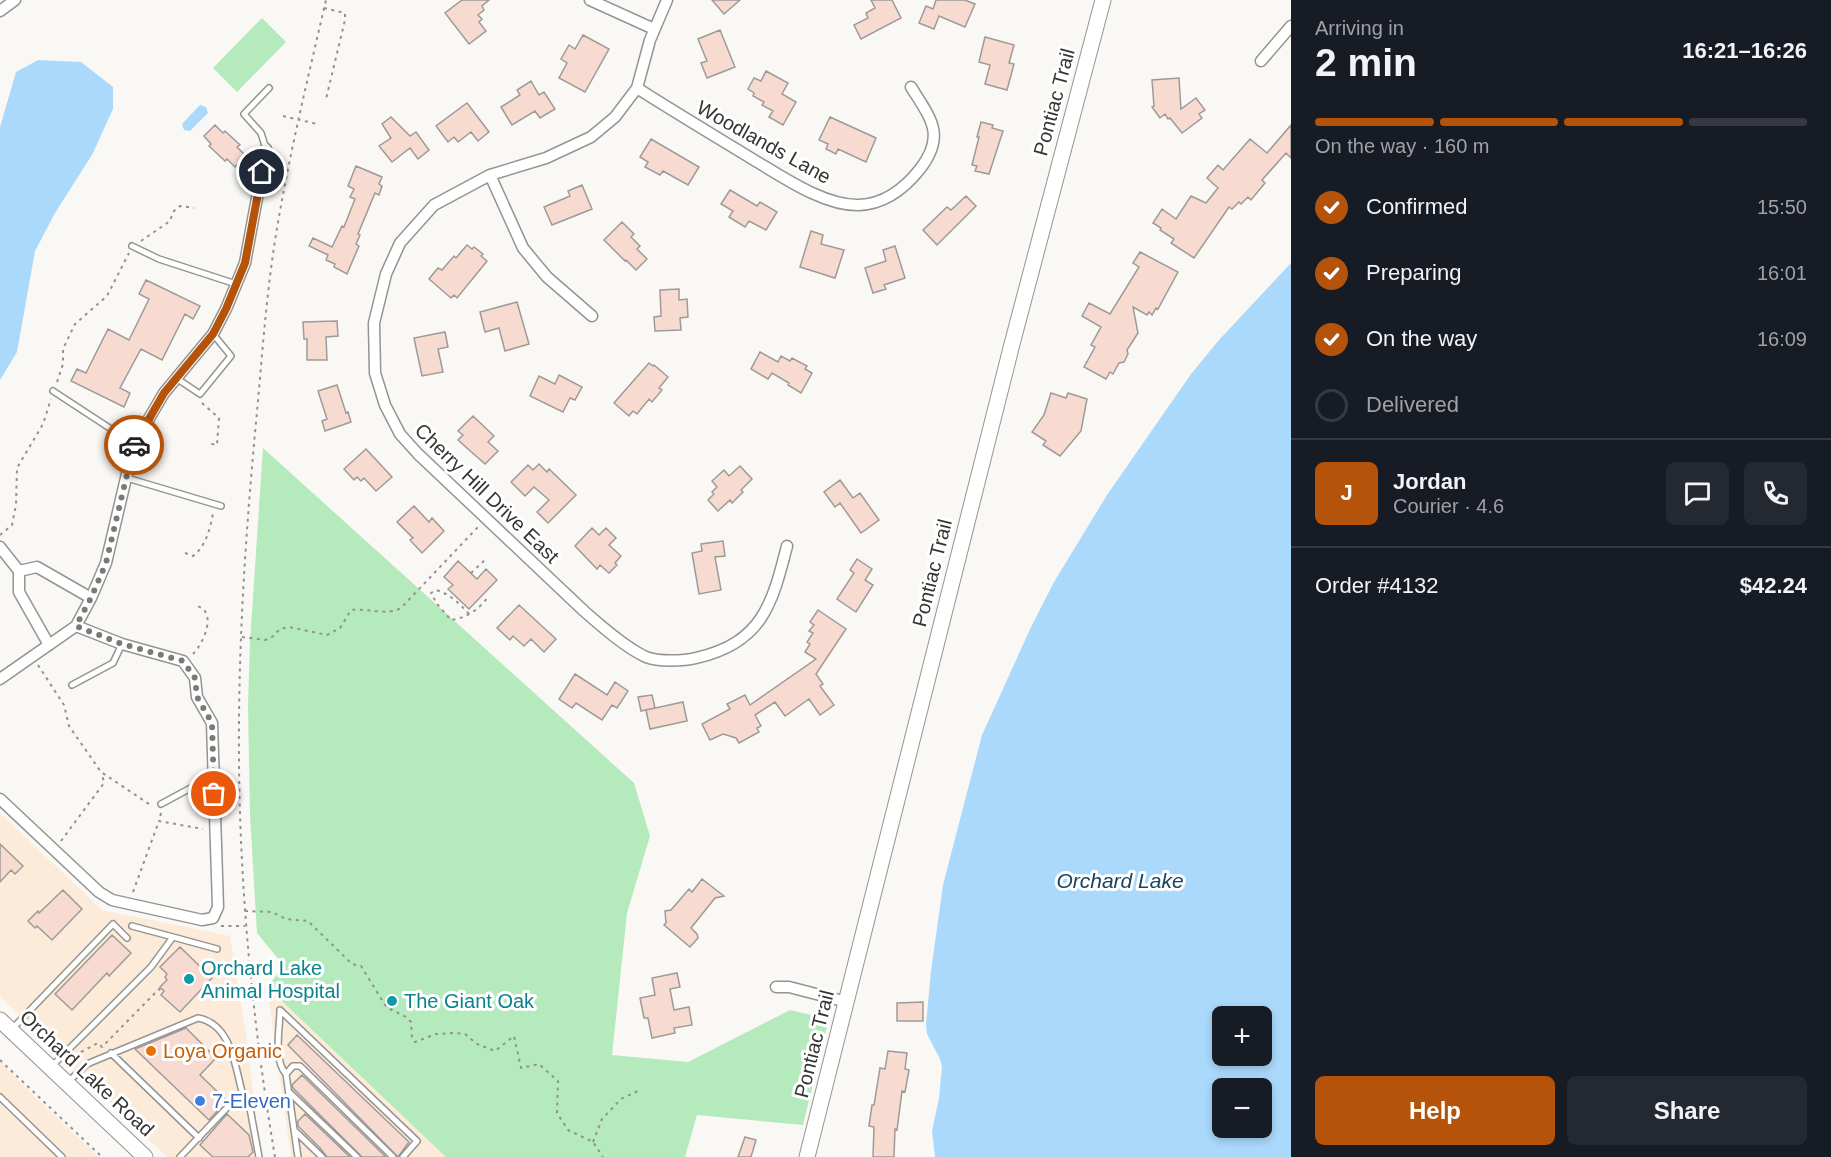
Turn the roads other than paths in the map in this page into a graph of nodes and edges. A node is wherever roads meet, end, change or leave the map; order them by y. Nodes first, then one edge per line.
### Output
1 (15, 0) edge
2 (590, 0) edge
3 (667, 0) edge
4 (1103, 0) edge
5 (0, 11) edge
6 (1291, 26) edge
7 (654, 29) junction
8 (1261, 61) dead end
9 (911, 87) dead end
10 (269, 88) dead end
11 (637, 88) junction
12 (266, 149) joint
13 (490, 175) junction
14 (132, 246) road end
15 (237, 284) junction
16 (592, 316) dead end
17 (213, 334) junction
18 (176, 378) junction
19 (53, 390) road end
20 (134, 444) junction
21 (125, 477) junction
22 (218, 505) road end
23 (787, 546) dead end
24 (0, 547) edge
25 (18, 571) junction
26 (91, 598) junction
27 (76, 626) junction
28 (122, 644) junction
29 (49, 645) junction
30 (0, 679) edge
31 (72, 685) dead end
32 (214, 775) junction
33 (0, 799) edge
34 (162, 804) dead end
35 (132, 926) dead end
36 (173, 937) junction
37 (127, 938) dead end
38 (217, 949) dead end
39 (776, 987) dead end
40 (847, 1002) junction
41 (5, 1025) edge
42 (111, 1053) junction
43 (50, 1067) junction
44 (286, 1074) junction
45 (67, 1083) junction
46 (289, 1092) junction
47 (0, 1097) edge
48 (249, 1104) dead end
49 (294, 1131) junction
50 (199, 1138) junction
51 (62, 1157) edge
52 (145, 1157) edge
53 (180, 1157) edge
54 (259, 1157) edge
55 (298, 1157) edge
56 (322, 1157) edge
57 (357, 1157) edge
58 (393, 1157) edge
59 (403, 1157) edge
60 (807, 1157) edge

1 - 5 street
2 - 7 street
3 - 7 street, Cherry Hill Drive East
4 - 40 main road, Pontiac Trail
6 - 8 street
7 - 11 street, Cherry Hill Drive East
9 - 11 street, Woodlands Lane
10 - 12 lane
11 - 13 street, Cherry Hill Drive East
12 - 15 street
13 - 16 street
13 - 23 street, Cherry Hill Drive East
14 - 15 lane
15 - 17 street
17 - 18 street
17 - 18 lane
18 - 20 street
19 - 20 lane
20 - 21 street
21 - 22 lane
21 - 26 street
24 - 25 street
25 - 26 street
25 - 29 street
26 - 27 street
27 - 28 street
27 - 29 street
28 - 31 lane
28 - 32 street
29 - 30 street
32 - 33 street
32 - 34 lane
35 - 36 lane
36 - 38 lane
36 - 43 lane
37 - 41 lane
39 - 40 street
40 - 60 main road, Pontiac Trail
41 - 43 main road, Orchard Lake Road
42 - 45 lane
42 - 50 lane
42 - 50 lane
43 - 45 main road, Orchard Lake Road
44 - 46 lane
44 - 58 lane
44 - 59 lane
45 - 52 main road, Orchard Lake Road
46 - 49 lane
46 - 57 lane
47 - 51 lane
48 - 54 lane
49 - 55 lane
49 - 56 lane
50 - 53 lane

